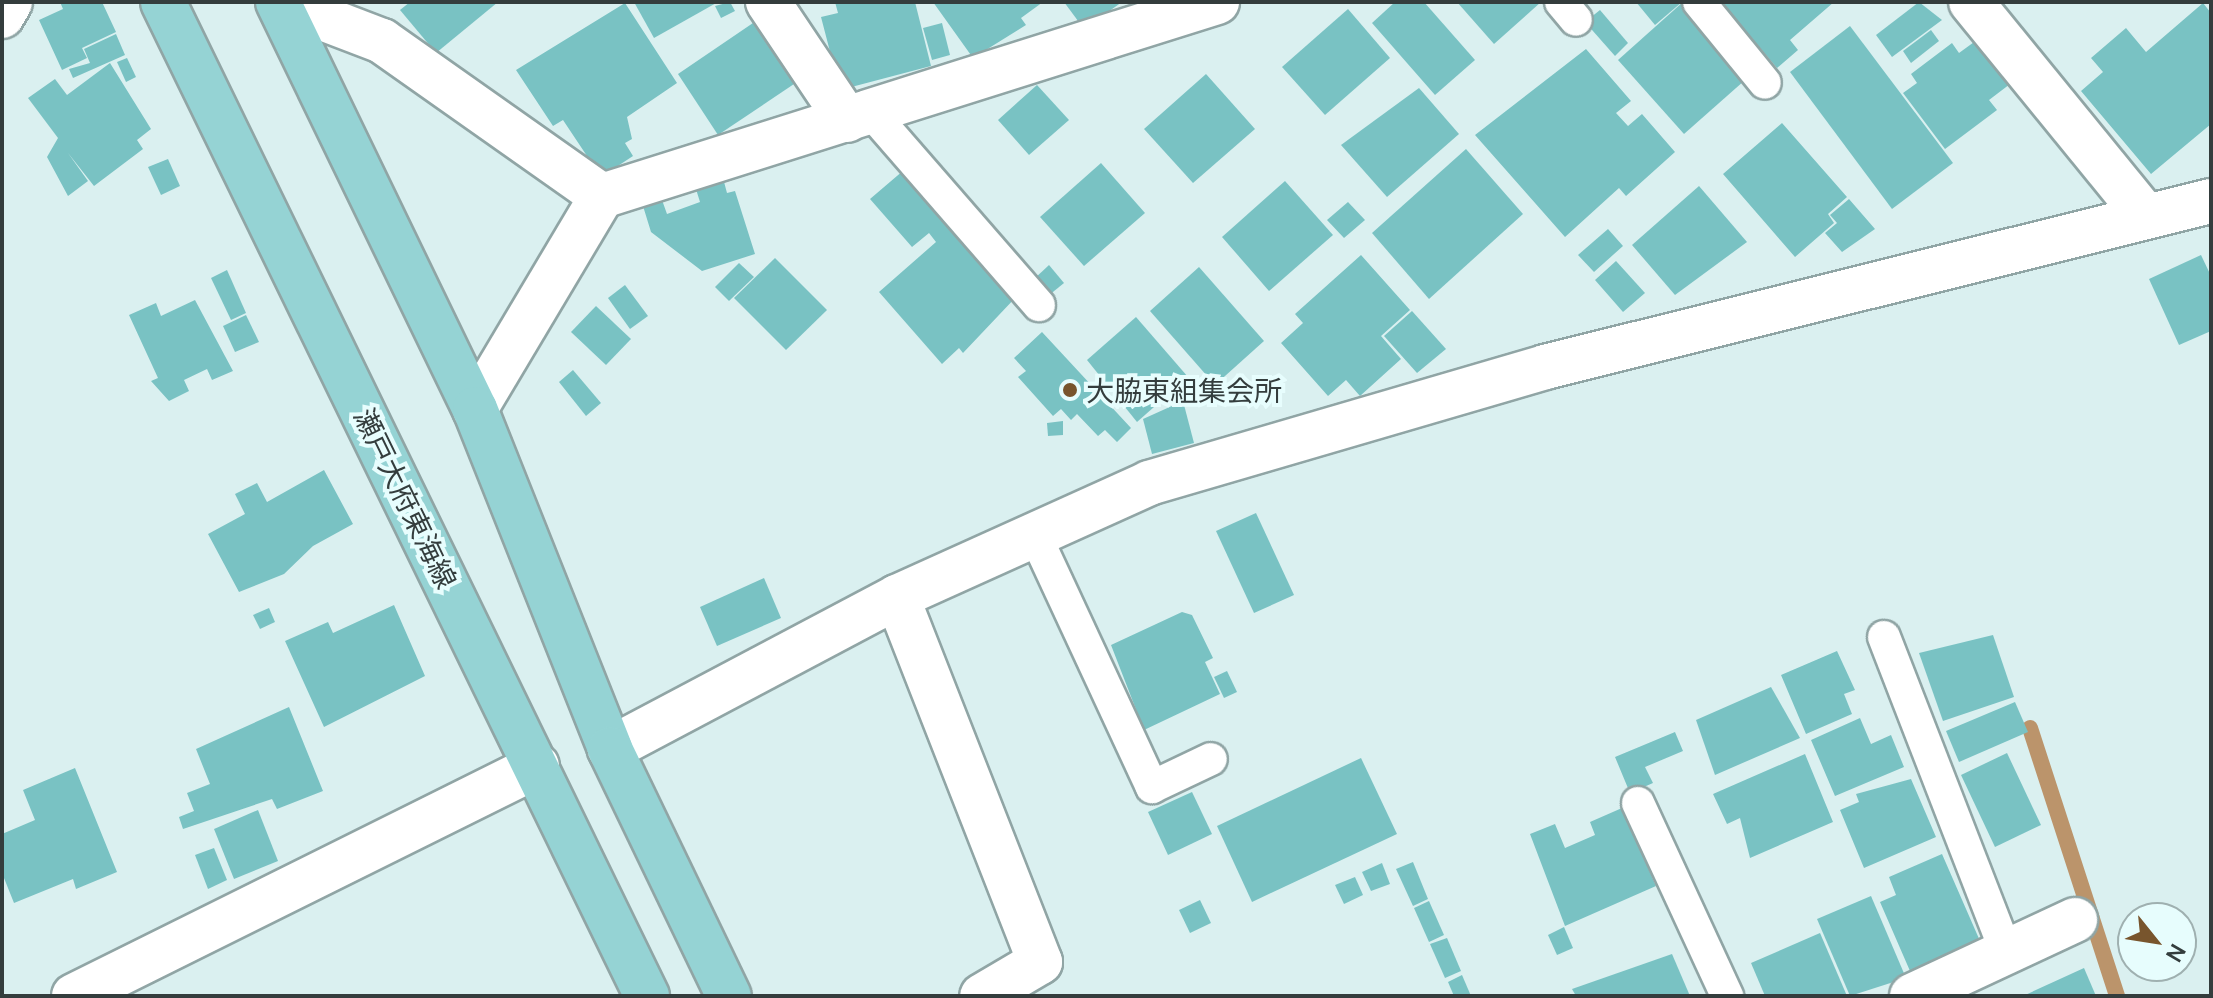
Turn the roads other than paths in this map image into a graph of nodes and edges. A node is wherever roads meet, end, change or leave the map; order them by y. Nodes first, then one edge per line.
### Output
1 (10, 2) edge
2 (163, 2) edge
3 (279, 2) edge
4 (768, 2) edge
5 (1217, 2) edge
6 (1699, 2) edge
7 (1971, 2) edge
8 (2, 16) edge
9 (1765, 83) dead end
10 (859, 116) junction
11 (602, 196) junction
12 (2211, 201) edge
13 (2145, 215) junction
14 (1039, 305) dead end
15 (475, 409) junction
16 (1035, 535) junction
17 (897, 597) junction
18 (1884, 637) dead end
19 (610, 749) junction
20 (1211, 759) dead end
21 (537, 766) junction
22 (1638, 803) dead end
23 (2075, 920) dead end
24 (2006, 952) junction
25 (149, 981) edge
26 (74, 996) edge
27 (647, 996) edge
28 (729, 996) edge
29 (982, 996) edge
30 (1727, 996) edge
31 (1912, 996) edge

1 - 8 street
2 - 21 main road, 瀬戸大府東海線
3 - 11 street
3 - 15 main road
4 - 10 street
5 - 10 street
6 - 9 lane
7 - 13 street
10 - 11 street
10 - 14 lane
11 - 15 street
12 - 13 street
13 - 16 street
15 - 19 main road
16 - 17 street
16 - 20 lane
17 - 19 street
17 - 29 street
18 - 24 lane
19 - 28 main road
21 - 25 street
21 - 27 main road, 瀬戸大府東海線
22 - 30 lane
23 - 24 street
24 - 31 street
25 - 26 street

